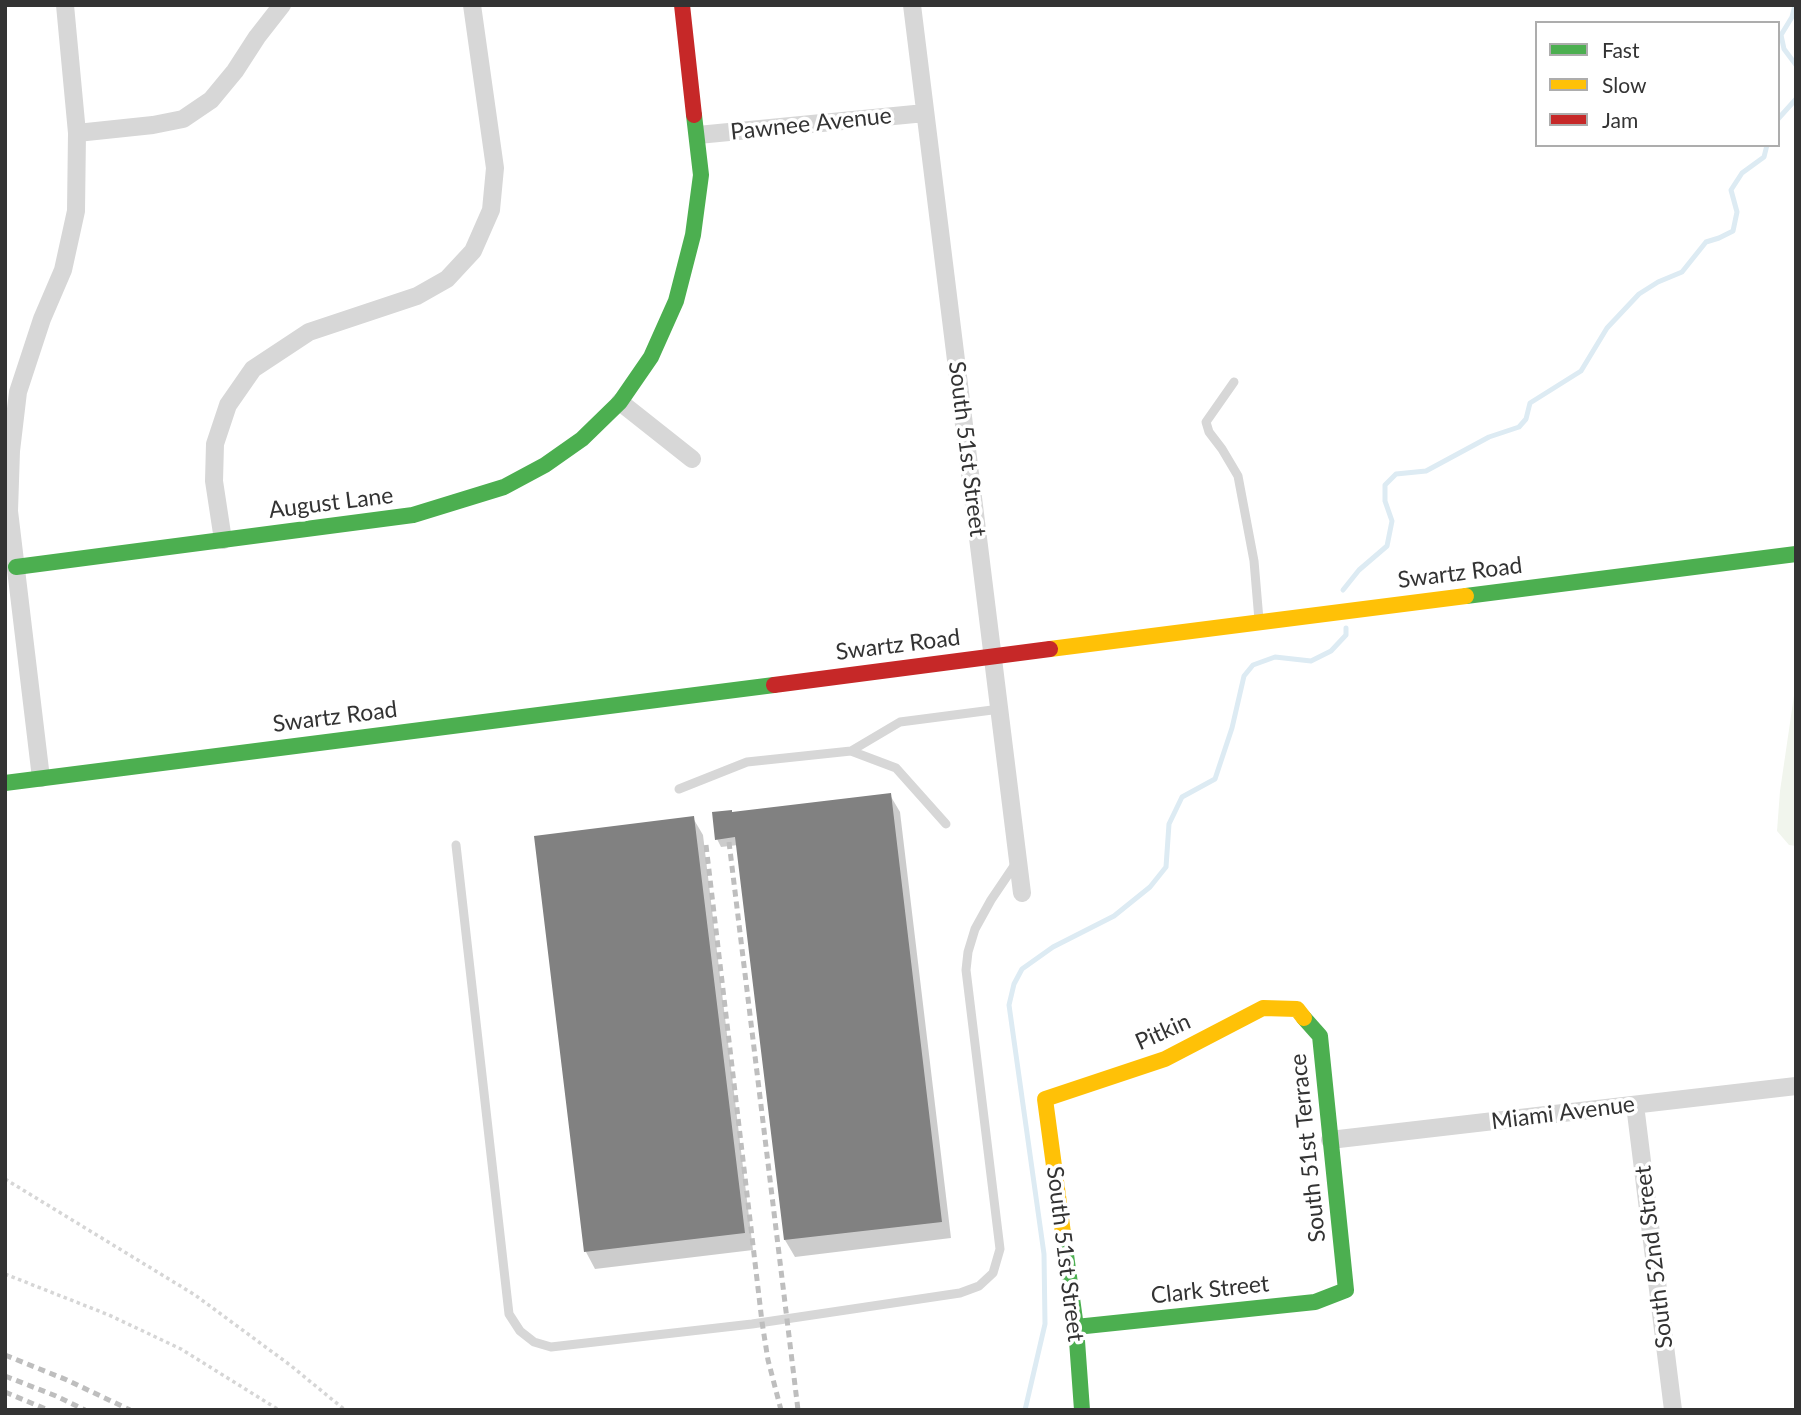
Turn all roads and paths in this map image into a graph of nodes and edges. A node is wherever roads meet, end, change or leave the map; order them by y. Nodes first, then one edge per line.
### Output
1 (65, 5) edge
2 (282, 5) edge
3 (472, 5) edge
4 (682, 5) edge
5 (912, 5) edge
6 (925, 113) junction
7 (76, 133) junction
8 (698, 135) junction
9 (1234, 382) dead end
10 (620, 402) junction
11 (691, 459) dead end
12 (223, 540) junction
13 (1796, 554) edge
14 (16, 567) junction
15 (1259, 622) junction
16 (993, 656) junction
17 (1000, 709) junction
18 (851, 751) junction
19 (41, 778) junction
20 (5, 783) edge
21 (679, 789) dead end
22 (946, 824) dead end
23 (456, 845) dead end
24 (1018, 858) junction
25 (1022, 893) dead end
26 (1297, 1009) joint
27 (1796, 1086) edge
28 (1045, 1099) joint
29 (1635, 1105) junction
30 (1330, 1140) junction
31 (5, 1179) edge
32 (5, 1274) edge
33 (1346, 1290) joint
34 (1076, 1327) junction
35 (279, 1410) edge
36 (345, 1410) edge
37 (1083, 1410) edge
38 (1673, 1410) edge

1 - 7 street
2 - 7 street
3 - 12 street
4 - 8 street, August Lane
5 - 6 street, South 51st Street
6 - 8 street, Pawnee Avenue
6 - 16 street, South 51st Street
7 - 14 street
8 - 10 street, August Lane
9 - 15 lane
10 - 11 street
10 - 12 street, August Lane
12 - 14 street, August Lane
13 - 15 street, Swartz Road
14 - 19 street
15 - 16 street, Swartz Road
16 - 17 street, South 51st Street
16 - 19 street, Swartz Road
17 - 18 lane
17 - 24 street, South 51st Street
18 - 21 lane
18 - 22 lane
19 - 20 street, Swartz Road
23 - 24 lane
24 - 25 street, South 51st Street
26 - 28 street, Pitkin
26 - 30 street, South 51st Terrace
27 - 29 street, Miami Avenue
28 - 34 street, South 51st Street
29 - 30 street, Miami Avenue
29 - 38 street, South 52nd Street
30 - 33 street, South 51st Terrace
31 - 36 path
32 - 35 path
33 - 34 street, Clark Street
34 - 37 street, South 51st Street

